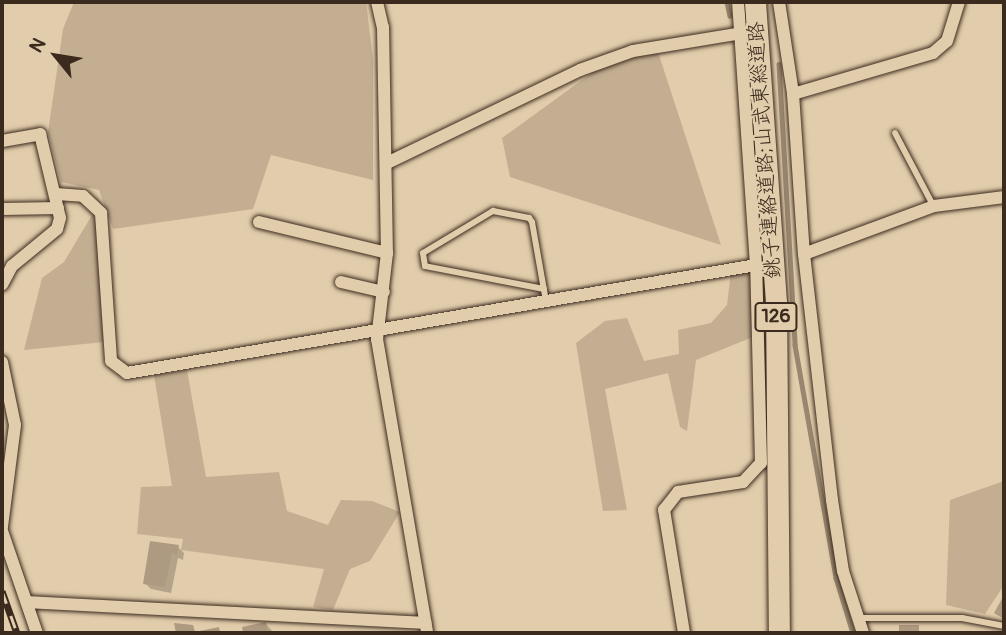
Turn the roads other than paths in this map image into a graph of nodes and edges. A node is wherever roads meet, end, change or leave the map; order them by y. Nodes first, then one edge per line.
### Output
1 (377, 2) edge
2 (738, 2) edge
3 (755, 2) edge
4 (779, 2) edge
5 (959, 2) edge
6 (742, 33) junction
7 (793, 94) junction
8 (895, 133) dead end
9 (2, 141) edge
10 (387, 163) junction
11 (56, 194) junction
12 (1004, 197) edge
13 (933, 206) junction
14 (58, 208) junction
15 (2, 209) edge
16 (259, 222) dead end
17 (387, 253) junction
18 (804, 254) junction
19 (756, 265) junction
20 (341, 282) dead end
21 (2, 285) edge
22 (384, 292) junction
23 (545, 295) junction
24 (377, 331) junction
25 (2, 362) edge
26 (2, 529) edge
27 (26, 602) junction
28 (857, 618) junction
29 (1004, 626) edge
30 (426, 628) edge
31 (37, 633) edge
32 (684, 633) edge
33 (779, 633) edge
34 (863, 633) edge

1 - 10 street
2 - 6 street
3 - 33 highway, 銚子連絡道路;山武東総道路 / 126
4 - 7 street
5 - 7 street
6 - 10 street
6 - 19 street
7 - 18 street
8 - 13 lane
9 - 11 street
10 - 17 street
11 - 14 street
11 - 24 street
12 - 13 street
13 - 18 street
14 - 15 street
14 - 21 street
16 - 17 street
17 - 22 street
18 - 28 street
19 - 23 street
19 - 32 street
20 - 22 street
22 - 24 street
23 - 23 lane
23 - 24 street
24 - 30 street
25 - 26 street
26 - 27 street
27 - 30 street
27 - 31 street
28 - 29 lane
28 - 34 street

